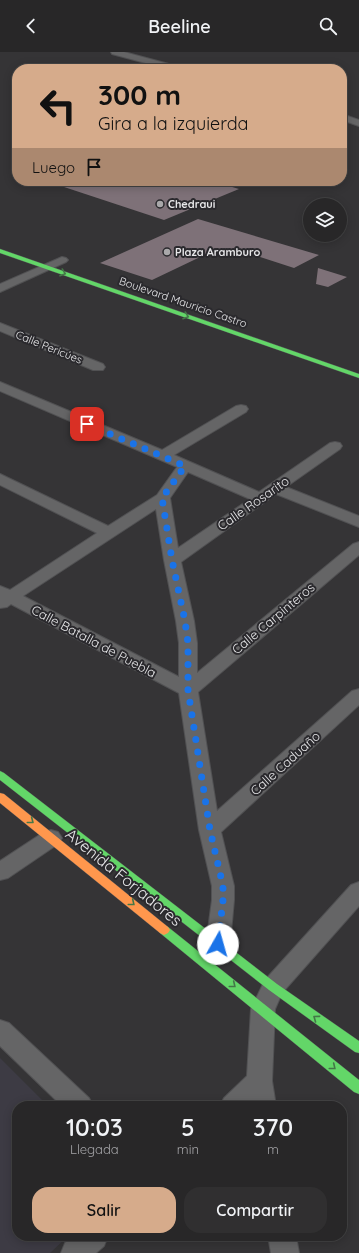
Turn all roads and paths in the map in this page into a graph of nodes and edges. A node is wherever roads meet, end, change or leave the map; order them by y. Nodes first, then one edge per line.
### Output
1 (115, 52) edge
2 (159, 64) edge
3 (347, 119) edge
4 (359, 123) edge
5 (0, 251) edge
6 (48, 255) dead end
7 (66, 262) joint
8 (45, 267) junction
9 (0, 288) edge
10 (0, 327) edge
11 (305, 357) junction
12 (347, 362) dead end
13 (98, 367) dead end
14 (359, 376) edge
15 (0, 386) edge
16 (240, 409) dead end
17 (335, 446) dead end
18 (162, 456) junction
19 (185, 466) junction
20 (0, 479) edge
21 (275, 488) junction
22 (162, 498) junction
23 (261, 498) junction
24 (359, 522) edge
25 (109, 533) junction
26 (355, 555) edge
27 (172, 560) junction
28 (3, 597) edge
29 (188, 690) junction
30 (359, 695) edge
31 (0, 775) edge
32 (0, 797) edge
33 (210, 830) junction
34 (51, 838) junction
35 (0, 872) edge
36 (359, 891) edge
37 (218, 944) junction
38 (273, 987) junction
39 (263, 1009) junction
40 (0, 1030) edge
41 (359, 1048) edge
42 (259, 1081) junction
43 (359, 1088) edge
44 (75, 1101) edge
45 (238, 1101) edge
46 (262, 1101) edge
47 (88, 1241) edge
48 (283, 1241) edge
49 (75, 1253) edge
50 (284, 1253) edge

1 - 2 street
3 - 4 street
5 - 8 main road, Boulevard Mauricio Castro
6 - 7 main road
7 - 8 street
8 - 9 street
8 -> 11 main road, Boulevard Mauricio Castro
10 - 13 street, Calle Pericúes
11 - 12 main road
11 - 14 main road, Boulevard Mauricio Castro
15 - 18 street
16 - 18 street
17 - 21 street, Calle Rosarito
18 - 19 street
19 - 22 street
19 - 23 street
20 - 25 street
21 - 23 street, Calle Rosarito
21 - 24 street
22 - 25 street
22 - 27 street
23 - 27 street, Calle Rosarito
25 - 28 street
26 - 29 street, Calle Carpinteros
27 - 29 street
28 - 29 street, Calle Batalla de Puebla
29 - 33 street
30 - 33 street, Calle Caduaño
31 - 37 main road, Avenida Forjadores
32 -> 34 main road, Avenida Forjadores
33 - 37 street
34 - 35 street
34 -> 39 main road, Avenida Forjadores
36 - 38 street
37 - 38 main road, Avenida Forjadores
38 - 39 street
41 -> 38 main road, Avenida Forjadores
39 - 42 street
39 -> 43 main road, Avenida Forjadores
40 - 44 street
42 - 45 street
42 - 46 street
47 - 49 street
48 - 50 street

